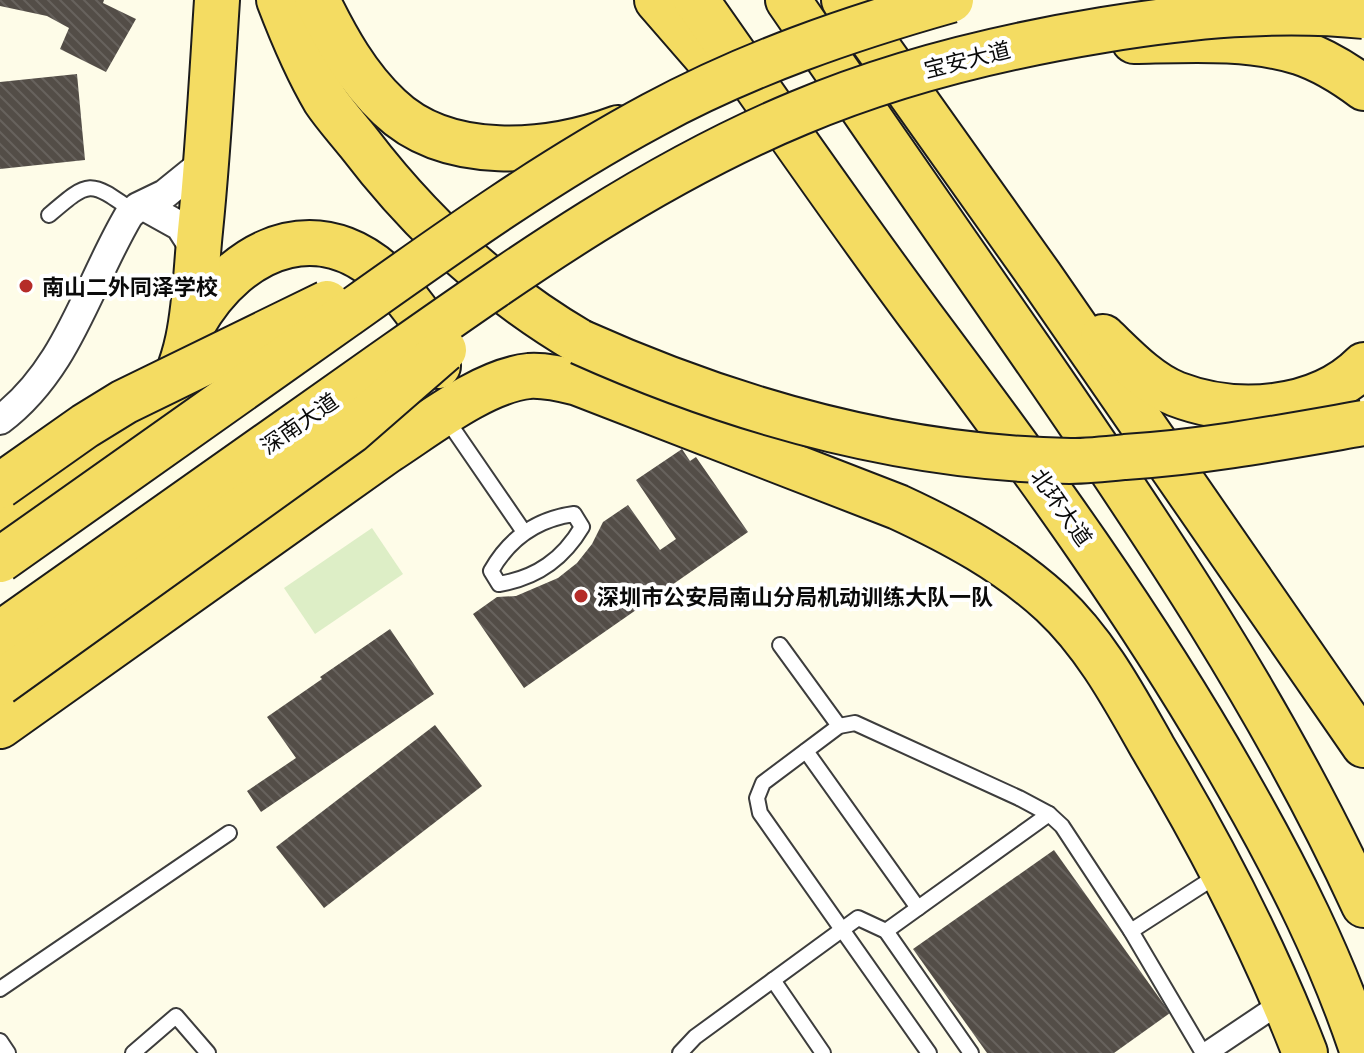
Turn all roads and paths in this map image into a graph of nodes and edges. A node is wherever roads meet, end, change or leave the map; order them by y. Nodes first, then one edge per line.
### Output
1 (217, 0) edge
2 (279, 0) edge
3 (317, 0) edge
4 (657, 0) edge
5 (696, 0) edge
6 (788, 0) edge
7 (920, 0) edge
8 (951, 0) edge
9 (862, 10) edge
10 (1364, 16) edge
11 (972, 56) junction
12 (1364, 88) edge
13 (654, 114) junction
14 (207, 160) junction
15 (823, 185) junction
16 (138, 208) junction
17 (49, 215) dead end
18 (601, 216) junction
19 (464, 232) junction
20 (198, 254) junction
21 (1040, 276) junction
22 (191, 328) junction
23 (1364, 365) edge
24 (440, 390) junction
25 (0, 420) edge
26 (1364, 423) edge
27 (0, 486) edge
28 (0, 530) edge
29 (524, 532) junction
30 (0, 560) edge
31 (0, 634) edge
32 (780, 645) dead end
33 (1165, 660) junction
34 (0, 683) edge
35 (0, 726) edge
36 (839, 726) junction
37 (1364, 745) edge
38 (806, 751) junction
39 (1049, 814) junction
40 (1197, 821) junction
41 (229, 833) dead end
42 (1222, 872) junction
43 (1364, 905) edge
44 (918, 908) junction
45 (841, 929) junction
46 (886, 931) junction
47 (1131, 931) junction
48 (773, 980) junction
49 (0, 989) edge
50 (1285, 1000) junction
51 (0, 1041) edge
52 (8, 1053) edge
53 (133, 1053) edge
54 (208, 1053) edge
55 (680, 1053) edge
56 (823, 1053) edge
57 (929, 1053) edge
58 (971, 1053) edge
59 (1204, 1053) edge
60 (1305, 1053) edge
61 (1363, 1053) edge

1 - 14 main road
2 - 26 main road, bridge
3 - 13 main road, bridge
4 - 15 main road
5 - 15 main road, 北环大道
6 - 43 main road
7 - 9 main road, bridge
8 - 9 main road, bridge
9 - 13 main road, bridge
9 - 21 main road
10 - 11 main road, 宝安大道, bridge
11 - 12 main road, bridge
11 - 18 main road, 宝安大道, bridge
13 - 19 main road, bridge
14 - 16 street
14 - 20 main road
15 - 33 main road, 北环大道
16 - 17 lane
16 - 20 street
16 - 25 street
18 - 31 main road, 深南大道, bridge
18 - 34 main road, bridge
19 - 27 main road, bridge
19 - 30 main road, bridge
20 - 22 main road
21 - 23 main road
21 - 37 main road
22 - 24 main road
22 - 28 main road
24 - 29 lane
24 - 35 main road
24 - 40 main road
29 - 29 lane
32 - 36 lane
33 - 40 main road
33 - 61 main road, 北环大道
36 - 38 lane
36 - 39 lane
38 - 44 lane
38 - 45 lane
39 - 44 lane
39 - 47 lane
40 - 42 main road
41 - 49 lane
42 - 47 lane
42 - 50 main road
44 - 46 lane
45 - 46 lane
45 - 48 lane
45 - 57 lane
46 - 58 lane
47 - 59 lane
48 - 55 lane
48 - 56 lane
50 - 59 street
50 - 60 main road
51 - 52 lane
53 - 54 lane

